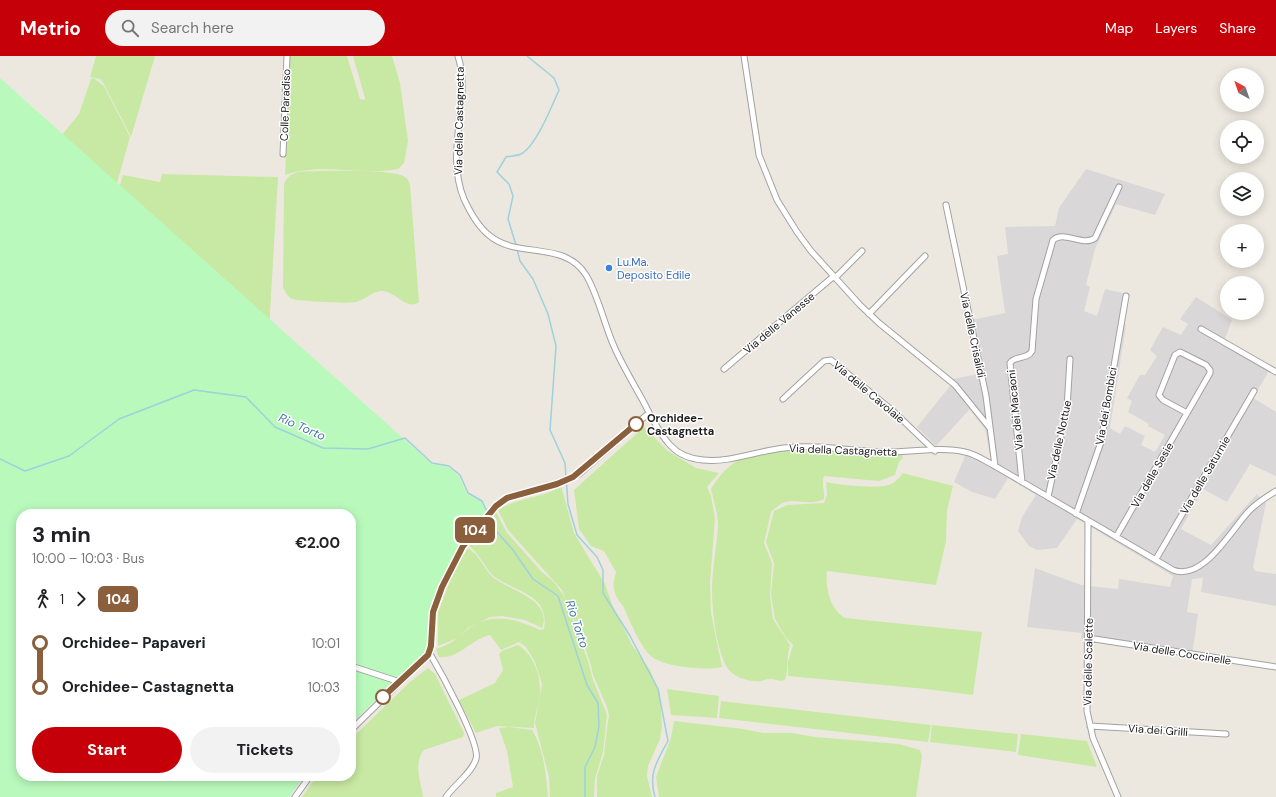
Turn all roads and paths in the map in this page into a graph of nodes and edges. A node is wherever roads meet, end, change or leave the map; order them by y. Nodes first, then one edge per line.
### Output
1 (287, 56) edge
2 (458, 56) edge
3 (744, 56) edge
4 (283, 154) dead end
5 (1119, 187) dead end
6 (946, 205) dead end
7 (862, 251) dead end
8 (925, 256) dead end
9 (835, 277) junction
10 (1126, 296) dead end
11 (870, 314) junction
12 (1201, 329) dead end
13 (1070, 359) dead end
14 (724, 369) dead end
15 (1276, 372) edge
16 (1254, 391) dead end
17 (782, 399) dead end
18 (649, 413) junction
19 (1187, 413) junction
20 (988, 426) junction
21 (935, 451) junction
22 (995, 466) junction
23 (1022, 482) junction
24 (1276, 491) edge
25 (1048, 497) junction
26 (1076, 514) junction
27 (1088, 521) junction
28 (1116, 537) junction
29 (1156, 559) junction
30 (1088, 638) junction
31 (429, 652) junction
32 (1276, 667) edge
33 (356, 668) edge
34 (400, 682) junction
35 (356, 725) edge
36 (1090, 726) junction
37 (1226, 734) dead end
38 (306, 781) edge
39 (295, 797) edge
40 (446, 797) edge
41 (1118, 797) edge

1 - 4 street, Colle Paradiso
2 - 18 street, Via della Castagnetta
3 - 9 street
5 - 23 street, Via dei Macaoni
6 - 20 street, Via delle Crisalidi
7 - 9 street, Via delle Vanesse
8 - 11 street
9 - 11 street
9 - 14 street, Via delle Vanesse
10 - 26 street, Via dei Bombici
11 - 20 street
12 - 15 street
13 - 25 street, Via delle Nottue
16 - 29 street, Via delle Saturnie
17 - 21 street, Via delle Cavolaie
18 - 21 street, Via della Castagnetta
18 - 31 street
19 - 19 street, Via delle Sesie
19 - 28 street, Via delle Sesie
20 - 22 street, Via delle Crisalidi
21 - 22 street, Via della Castagnetta
22 - 23 street, Via della Castagnetta
23 - 25 street, Via della Castagnetta
24 - 29 street, Via della Castagnetta
25 - 26 street, Via della Castagnetta
26 - 27 street, Via della Castagnetta
27 - 28 street, Via della Castagnetta
27 - 30 street, Via delle Scalette
28 - 29 street, Via della Castagnetta
30 - 32 street, Via delle Coccinelle
30 - 36 street, Via delle Scalette
31 - 34 street
31 - 40 street
33 - 34 street
34 - 35 street
36 - 37 street, Via dei Grilli
36 - 41 street, Via delle Scalette
38 - 39 street

